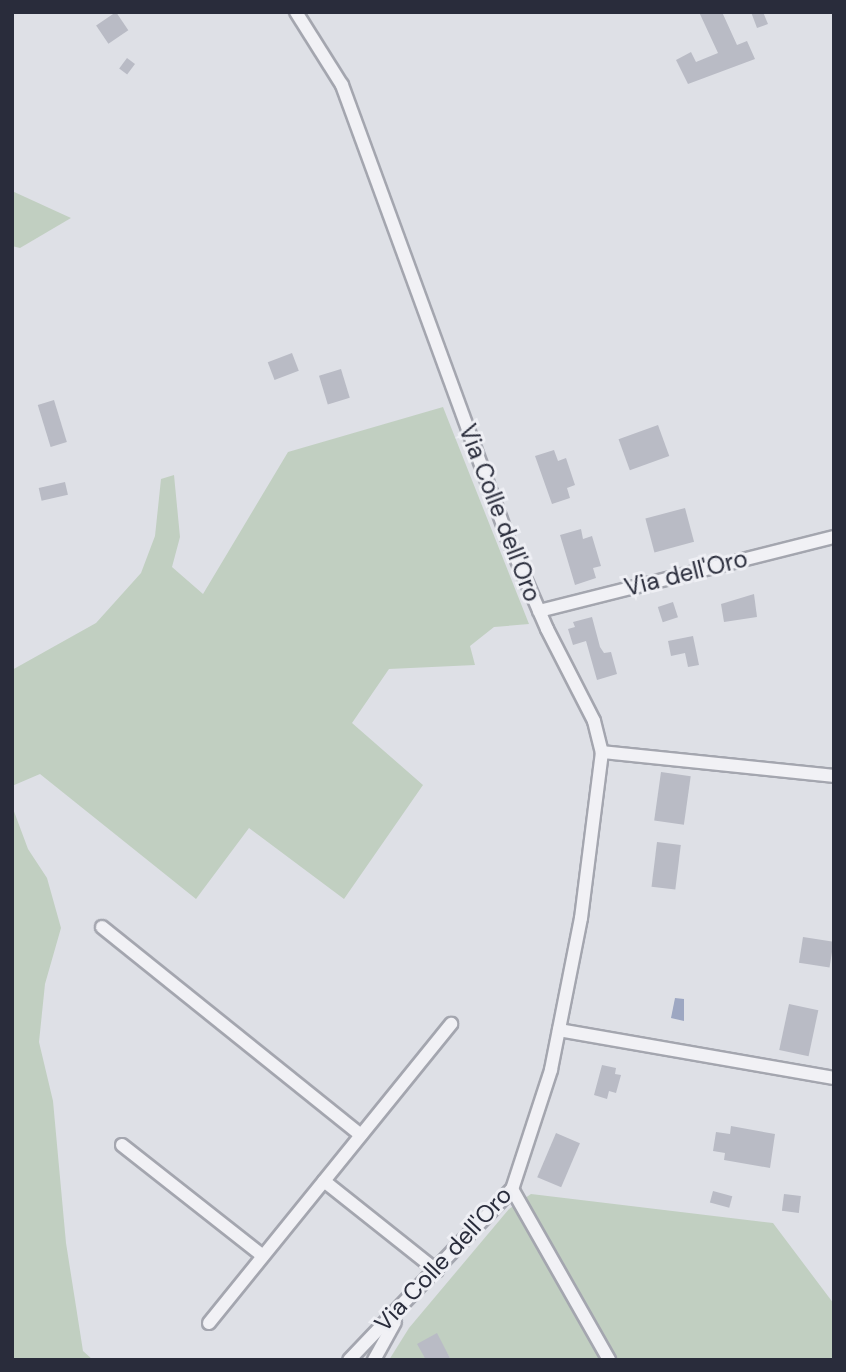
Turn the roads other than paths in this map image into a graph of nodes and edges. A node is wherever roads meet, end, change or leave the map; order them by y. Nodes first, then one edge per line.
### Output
1 (296, 12) edge
2 (834, 537) edge
3 (539, 611) junction
4 (602, 752) junction
5 (834, 776) edge
6 (102, 927) dead end
7 (452, 1024) dead end
8 (559, 1030) junction
9 (834, 1078) edge
10 (361, 1135) junction
11 (122, 1145) dead end
12 (324, 1181) junction
13 (512, 1189) junction
14 (263, 1256) junction
15 (437, 1271) junction
16 (416, 1294) junction
17 (209, 1323) dead end
18 (349, 1360) edge
19 (374, 1360) edge
20 (609, 1360) edge

1 - 3 street, Via Colle dell'Oro
2 - 3 street, Via dell'Oro
3 - 4 street, Via Colle dell'Oro
4 - 5 street
4 - 8 street, Via Colle dell'Oro
6 - 10 street
7 - 10 street
8 - 9 street
8 - 13 street, Via Colle dell'Oro
10 - 12 street
11 - 14 street
12 - 14 street
12 - 15 street
13 - 15 street, Via Colle dell'Oro
13 - 20 street
14 - 17 street
15 - 16 street, Via Colle dell'Oro
16 - 18 street, Via Colle dell'Oro
16 - 19 street

